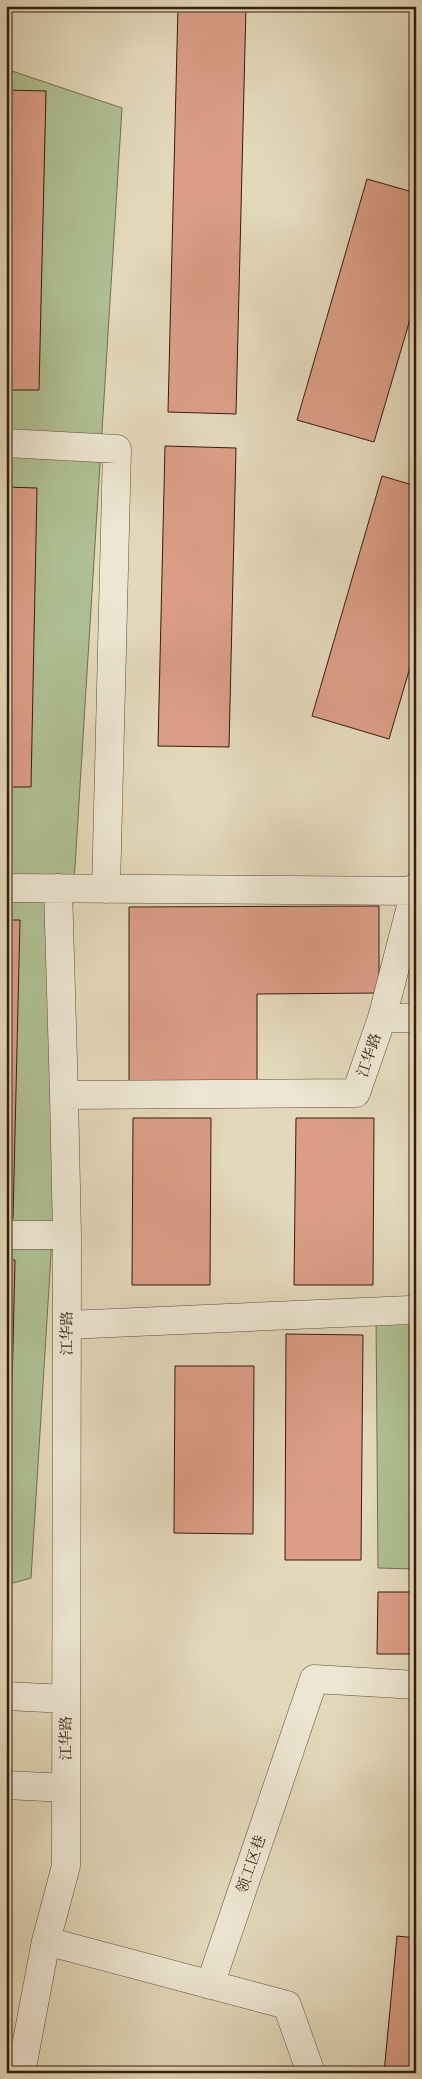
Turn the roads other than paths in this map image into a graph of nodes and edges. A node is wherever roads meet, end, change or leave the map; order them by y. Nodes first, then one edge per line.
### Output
1 (6, 443) edge
2 (6, 888) edge
3 (58, 888) junction
4 (106, 888) junction
5 (415, 889) edge
6 (382, 1018) junction
7 (416, 1018) edge
8 (64, 1095) junction
9 (6, 1235) edge
10 (67, 1235) junction
11 (416, 1313) edge
12 (67, 1325) junction
13 (416, 1685) edge
14 (6, 1696) edge
15 (66, 1699) junction
16 (6, 1785) edge
17 (66, 1788) junction
18 (46, 1941) junction
19 (210, 1984) junction
20 (21, 2073) edge
21 (311, 2073) edge

1 - 4 street
2 - 3 street
3 - 4 street
3 - 8 street
4 - 5 street
5 - 6 street, 江华路
6 - 7 street
6 - 8 street, 江华路
8 - 10 street, 江华路
9 - 10 street
10 - 12 street, 江华路
11 - 12 street
12 - 15 street, 江华路
13 - 19 street, 领工区巷
14 - 15 street
15 - 17 street, 江华路
16 - 17 street
17 - 18 street, 江华路
18 - 19 street
18 - 20 street, 江华路
19 - 21 street

